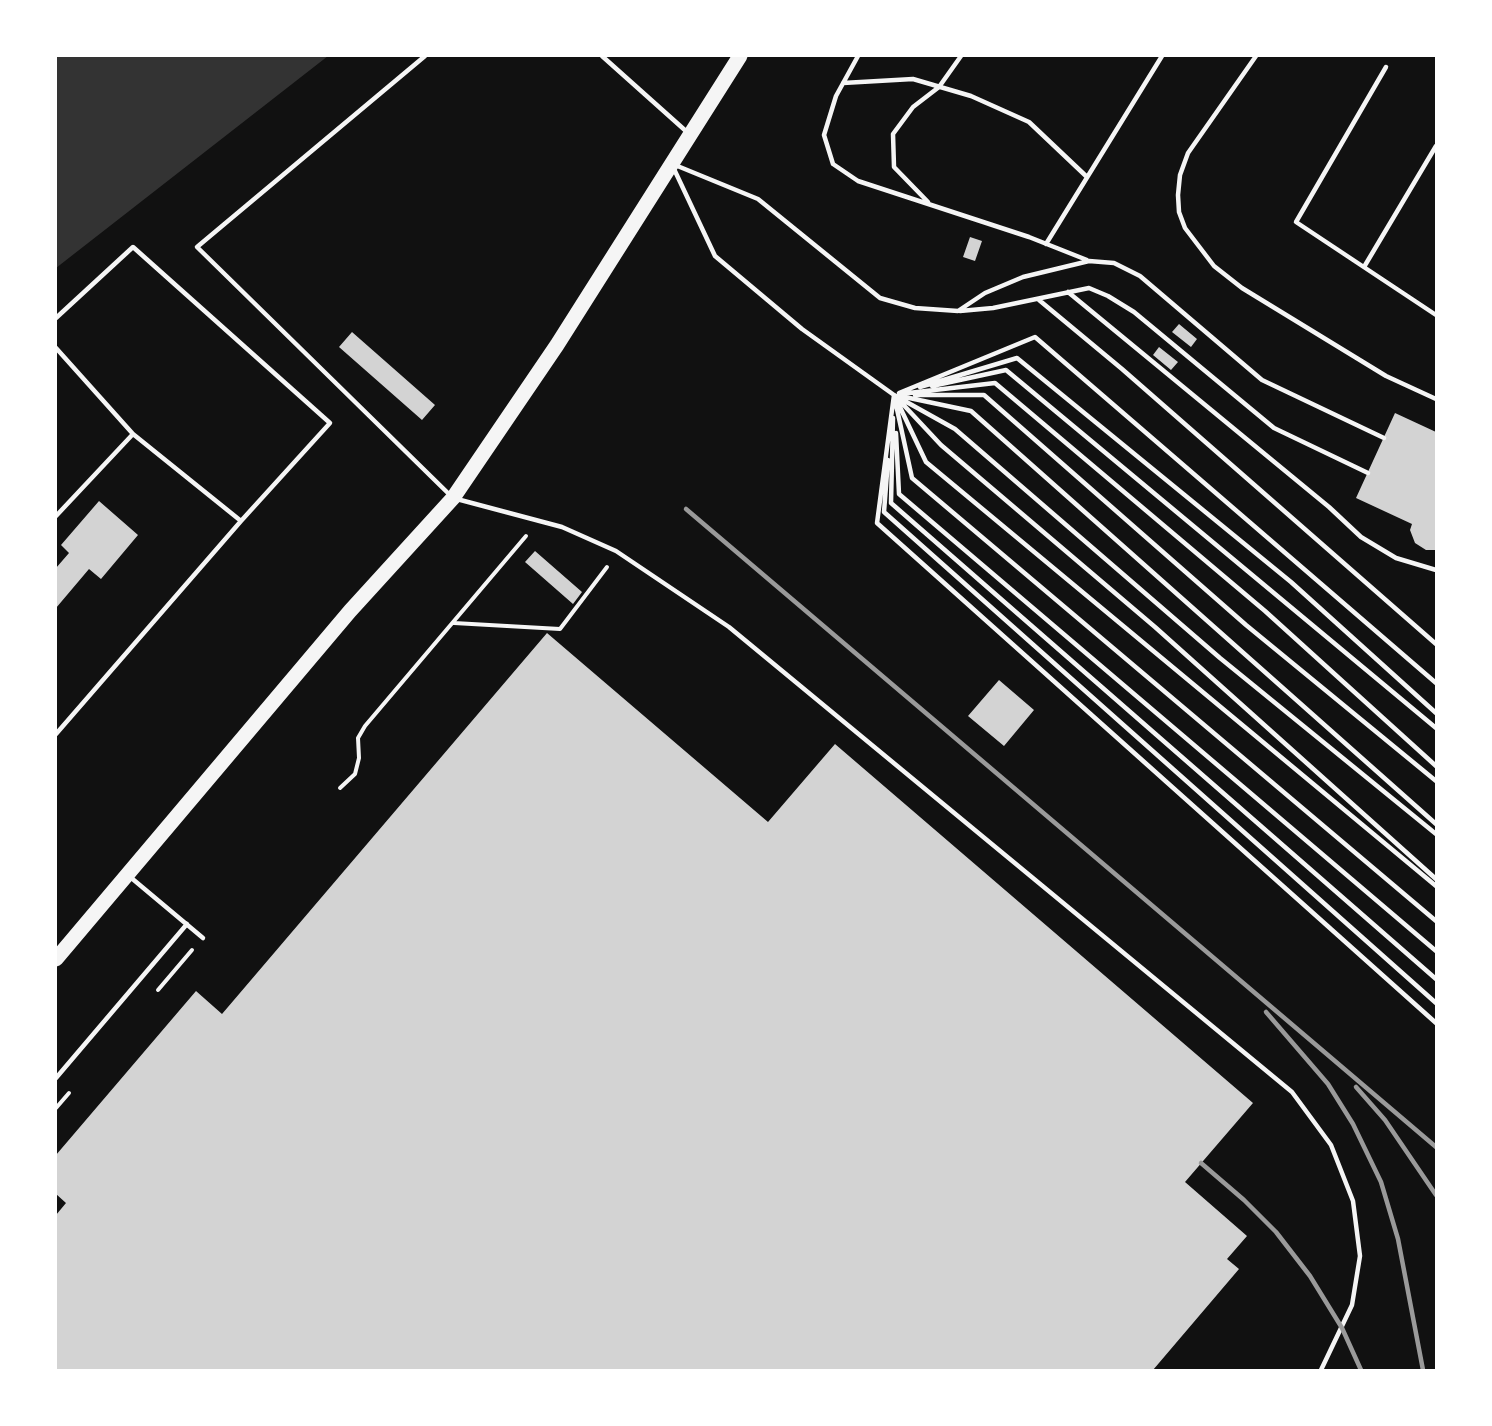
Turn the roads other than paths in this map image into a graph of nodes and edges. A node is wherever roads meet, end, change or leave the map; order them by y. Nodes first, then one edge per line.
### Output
1 (425, 56) edge
2 (602, 56) edge
3 (740, 56) edge
4 (858, 56) edge
5 (961, 56) edge
6 (1162, 56) edge
7 (1256, 56) edge
8 (1386, 67) dead end
9 (843, 82) junction
10 (939, 87) junction
11 (690, 135) junction
12 (1437, 146) edge
13 (671, 164) junction
14 (1087, 177) junction
15 (930, 204) junction
16 (1046, 243) junction
17 (1089, 261) junction
18 (1364, 267) junction
19 (1068, 292) junction
20 (1039, 300) junction
21 (1437, 305) edge
22 (958, 311) junction
23 (1434, 313) edge
24 (56, 318) edge
25 (56, 348) edge
26 (894, 395) junction
27 (1437, 399) edge
28 (133, 434) junction
29 (1384, 438) dead end
30 (1368, 473) dead end
31 (453, 498) junction
32 (56, 516) edge
33 (242, 521) junction
34 (1437, 570) edge
35 (1437, 644) edge
36 (1437, 683) edge
37 (1437, 713) edge
38 (1437, 728) edge
39 (56, 734) edge
40 (1437, 766) edge
41 (1437, 781) edge
42 (1437, 824) edge
43 (1437, 834) edge
44 (127, 874) junction
45 (1437, 879) edge
46 (1437, 886) edge
47 (1437, 921) edge
48 (187, 924) junction
49 (203, 938) dead end
50 (1437, 951) edge
51 (56, 959) edge
52 (1437, 979) edge
53 (1437, 1003) edge
54 (1437, 1023) edge
55 (56, 1078) edge
56 (1321, 1371) edge

1 - 31 lane
2 - 11 lane
3 - 11 main road
4 - 9 lane
5 - 10 lane
6 - 14 lane
7 - 27 lane
8 - 18 lane
9 - 10 lane
9 - 15 lane
10 - 14 lane
10 - 15 lane
11 - 13 main road
12 - 18 lane
13 - 22 lane
13 - 26 lane
13 - 31 main road
14 - 16 lane
15 - 16 lane
16 - 17 lane
17 - 22 lane
17 - 29 lane
18 - 23 lane
19 - 20 lane
19 - 30 lane
19 - 34 lane
20 - 22 lane
20 - 35 lane
21 - 23 lane
24 - 33 lane
25 - 28 lane
26 - 36 lane
26 - 37 lane
26 - 38 lane
26 - 40 lane
26 - 41 lane
26 - 42 lane
26 - 43 lane
26 - 45 lane
26 - 46 lane
26 - 47 lane
26 - 50 lane
26 - 52 lane
26 - 53 lane
26 - 54 lane
28 - 32 lane
28 - 33 lane
31 - 44 main road
31 - 56 lane
33 - 39 lane
44 - 48 lane
44 - 51 main road
48 - 49 lane
48 - 55 lane

